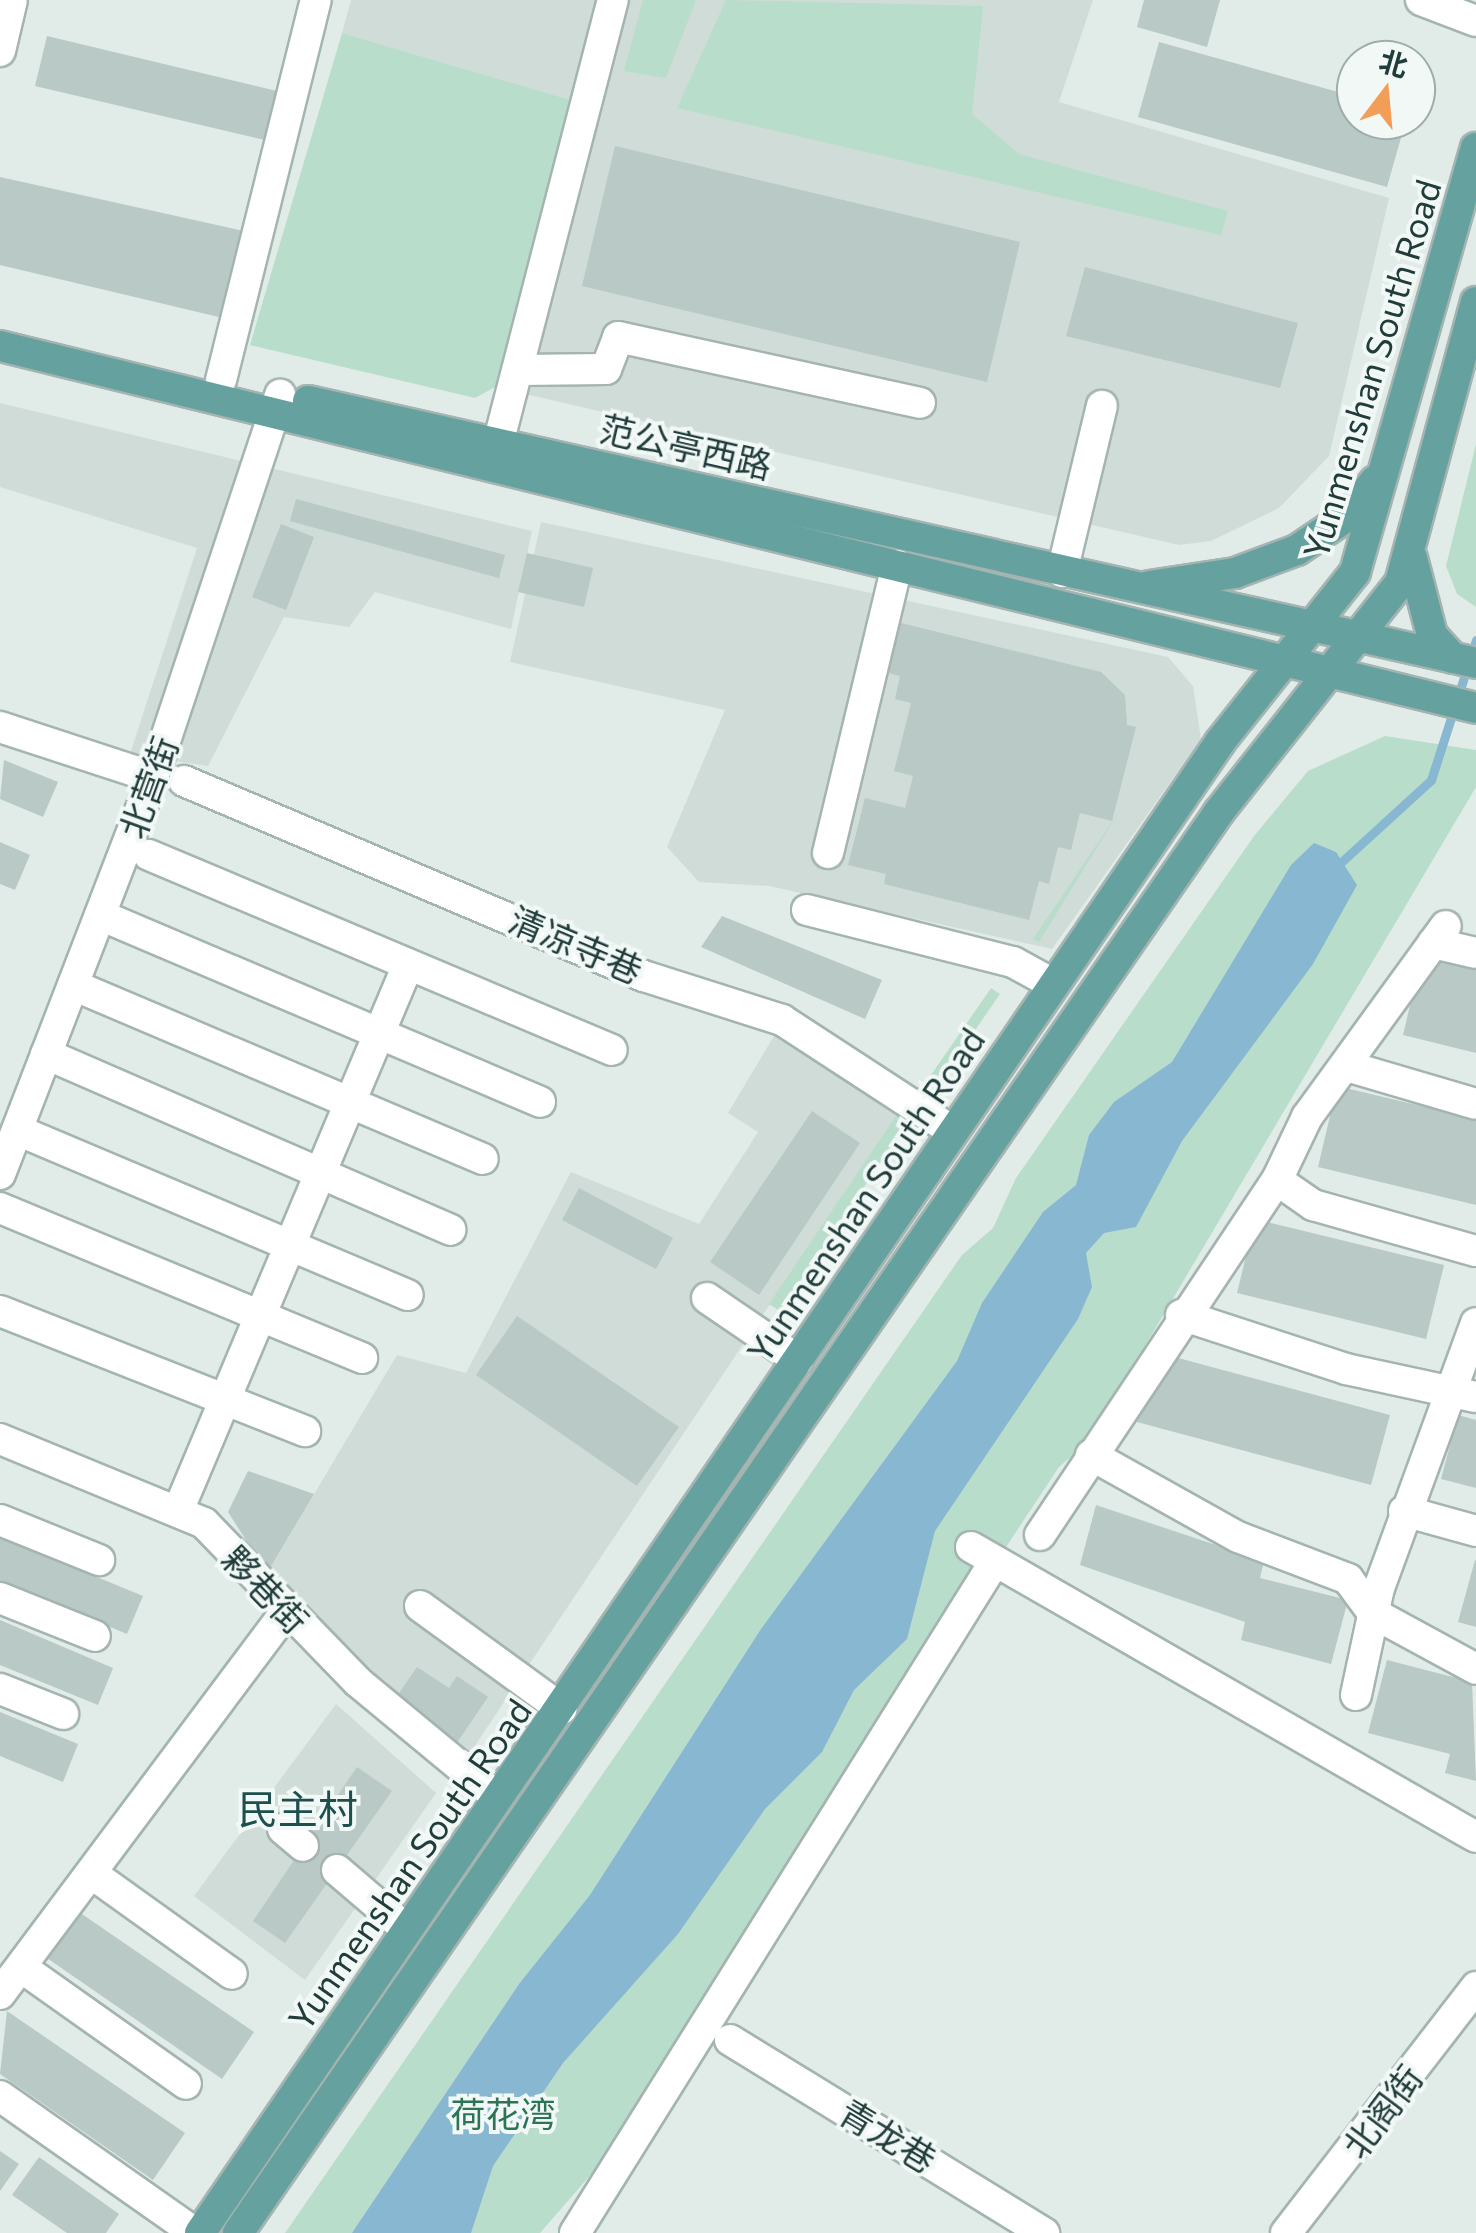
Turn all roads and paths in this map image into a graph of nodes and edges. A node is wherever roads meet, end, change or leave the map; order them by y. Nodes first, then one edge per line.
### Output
1 (12, 0) edge
2 (316, 0) edge
3 (613, 0) edge
4 (1420, 0) edge
5 (1476, 21) edge
6 (0, 47) edge
7 (1476, 148) edge
8 (1476, 302) edge
9 (0, 326) edge
10 (0, 346) edge
11 (518, 370) junction
12 (221, 380) junction
13 (920, 403) dead end
14 (278, 404) junction
15 (1102, 406) dead end
16 (500, 440) junction
17 (1390, 457) junction
18 (1412, 542) junction
19 (897, 565) junction
20 (1062, 572) junction
21 (1129, 587) junction
22 (1310, 628) junction
23 (1356, 638) junction
24 (1285, 660) junction
25 (1465, 660) edge
26 (1328, 671) junction
27 (1476, 708) edge
28 (0, 727) edge
29 (154, 777) junction
30 (184, 781) dead end
31 (828, 853) dead end
32 (148, 855) dead end
33 (807, 910) dead end
34 (100, 914) junction
35 (1476, 954) edge
36 (408, 965) junction
37 (1053, 984) junction
38 (73, 985) junction
39 (380, 1032) junction
40 (612, 1050) dead end
41 (46, 1054) junction
42 (1347, 1066) junction
43 (540, 1102) dead end
44 (350, 1103) junction
45 (1476, 1104) edge
46 (17, 1130) junction
47 (952, 1131) junction
48 (483, 1158) dead end
49 (321, 1172) junction
50 (0, 1174) edge
51 (1278, 1180) junction
52 (0, 1208) edge
53 (450, 1230) dead end
54 (290, 1245) junction
55 (1476, 1250) edge
56 (408, 1294) dead end
57 (707, 1298) dead end
58 (0, 1310) edge
59 (260, 1316) junction
60 (1181, 1316) junction
61 (1476, 1322) edge
62 (362, 1358) dead end
63 (798, 1360) junction
64 (826, 1380) junction
65 (1462, 1393) edge
66 (225, 1400) junction
67 (304, 1432) dead end
68 (0, 1439) edge
69 (1090, 1456) dead end
70 (178, 1511) junction
71 (1404, 1512) junction
72 (0, 1520) edge
73 (1476, 1531) edge
74 (1040, 1535) dead end
75 (99, 1560) dead end
76 (0, 1598) edge
77 (420, 1606) dead end
78 (287, 1611) junction
79 (1374, 1614) junction
80 (95, 1636) dead end
81 (1476, 1669) edge
82 (0, 1689) edge
83 (1356, 1695) dead end
84 (562, 1708) junction
85 (62, 1714) dead end
86 (497, 1798) junction
87 (1476, 1836) edge
88 (337, 1870) tunnel mouth
89 (91, 1873) junction
90 (406, 1929) junction
91 (20, 1967) junction
92 (232, 1974) dead end
93 (1476, 1987) edge
94 (0, 1994) edge
95 (730, 2040) dead end
96 (186, 2084) dead end
97 (0, 2096) edge
98 (197, 2233) edge
99 (238, 2233) edge
100 (575, 2233) edge
101 (1044, 2233) edge
102 (1286, 2233) edge

1 - 6 street
2 - 12 street
3 - 11 street
4 - 5 street
7 - 17 main road, Yunmenshan South Road
8 - 18 main road, Yunmenshan South Road
9 - 12 main road, 范公亭西路
10 - 14 main road, 范公亭西路
11 - 13 street
11 - 16 street
12 - 14 main road, 范公亭西路
14 - 16 main road, 范公亭西路
14 - 19 main road, 范公亭西路
14 - 29 street, 北营街
15 - 20 street
16 - 20 main road, 范公亭西路
17 - 21 main road
17 - 22 main road, Yunmenshan South Road
18 - 23 main road, Yunmenshan South Road
18 - 25 main road
19 - 24 main road, 范公亭西路
19 - 31 street
20 - 21 main road, 范公亭西路
21 - 22 main road, 范公亭西路
22 - 23 main road, 范公亭西路
22 - 24 main road, Yunmenshan South Road
23 - 25 main road, 范公亭西路
23 - 26 main road, Yunmenshan South Road
24 - 26 main road, 范公亭西路
24 - 37 main road, Yunmenshan South Road
26 - 27 main road, 范公亭西路
26 - 64 main road, Yunmenshan South Road
28 - 29 street
29 - 34 street, 北营街
30 - 47 street, 清凉寺巷
32 - 36 street
33 - 37 street
34 - 38 street, 北营街
34 - 39 street
35 - 42 street
36 - 39 street
36 - 40 street
37 - 47 main road, Yunmenshan South Road
38 - 41 street, 北营街
38 - 44 street
39 - 43 street
39 - 44 street
41 - 46 street, 北营街
41 - 49 street
42 - 45 street
42 - 51 street
44 - 48 street
44 - 49 street
46 - 50 street, 北营街
46 - 54 street
47 - 63 main road, Yunmenshan South Road
49 - 53 street
49 - 54 street
51 - 55 street
51 - 60 street
52 - 59 street
54 - 56 street
54 - 59 street
57 - 63 street
58 - 66 street
59 - 62 street
59 - 66 street
60 - 65 street
60 - 74 street
61 - 65 street
63 - 64 main road
63 - 84 main road, Yunmenshan South Road
64 - 99 main road, Yunmenshan South Road
65 - 71 street
66 - 67 street
66 - 70 street
68 - 70 street, 夥巷街
69 - 79 street
70 - 78 street, 夥巷街
71 - 73 street
71 - 79 street
72 - 75 street
76 - 80 street
77 - 84 street
78 - 86 street, 夥巷街
78 - 89 street
79 - 81 street
79 - 83 street
82 - 85 street
84 - 86 main road, Yunmenshan South Road
86 - 90 main road, Yunmenshan South Road
87 - 100 street
88 - 90 street
89 - 91 street
89 - 92 street
90 - 98 main road, Yunmenshan South Road
91 - 94 street
91 - 96 street
93 - 102 street, 北阁街
95 - 101 street, 青龙巷
97 - 98 street

